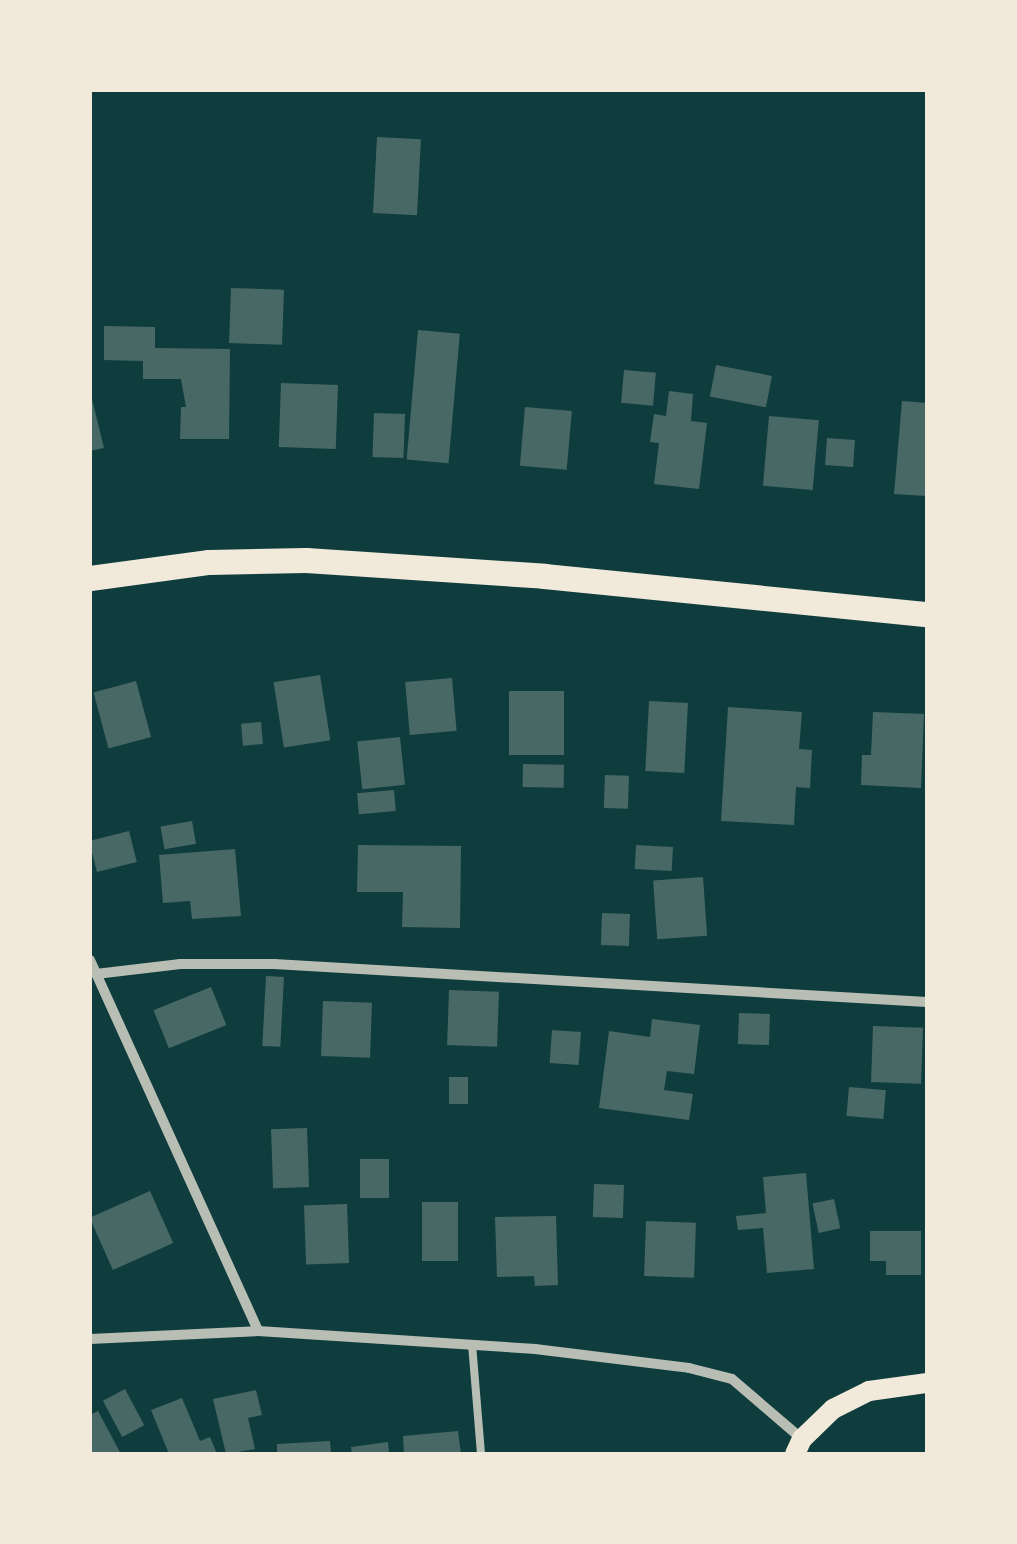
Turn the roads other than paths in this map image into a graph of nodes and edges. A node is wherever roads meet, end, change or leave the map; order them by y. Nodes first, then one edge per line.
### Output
1 (90, 578) edge
2 (927, 614) edge
3 (90, 960) edge
4 (96, 974) junction
5 (927, 1002) edge
6 (258, 1331) junction
7 (90, 1339) edge
8 (472, 1344) junction
9 (927, 1383) edge
10 (799, 1447) edge
11 (481, 1454) edge

1 - 2 main road
3 - 4 street
4 - 5 street
4 - 6 street
6 - 7 street
6 - 8 street
8 - 10 street
8 - 11 lane
9 - 10 main road

